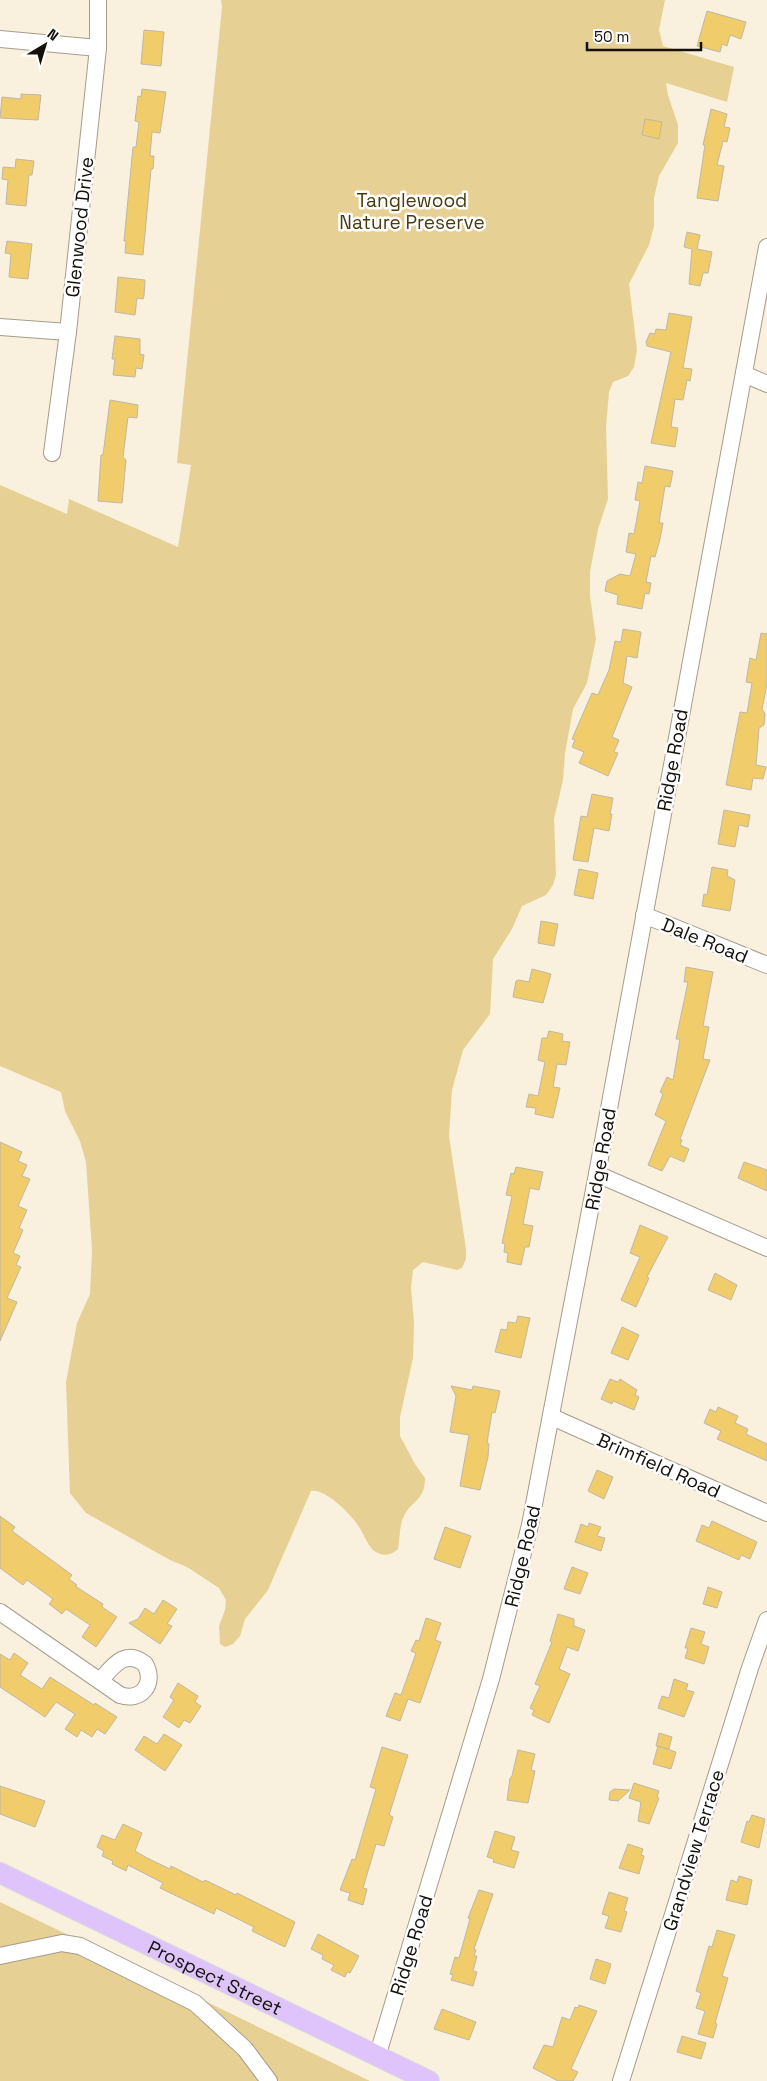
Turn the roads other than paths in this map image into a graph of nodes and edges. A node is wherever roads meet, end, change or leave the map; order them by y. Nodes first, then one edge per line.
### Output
1 (98, 0) edge
2 (0, 39) edge
3 (98, 48) junction
4 (767, 247) edge
5 (0, 328) edge
6 (68, 332) junction
7 (744, 374) junction
8 (767, 384) edge
9 (52, 452) dead end
10 (644, 915) junction
11 (767, 965) edge
12 (598, 1174) junction
13 (767, 1248) edge
14 (552, 1417) junction
15 (767, 1513) edge
16 (0, 1612) edge
17 (767, 1620) edge
18 (100, 1681) dead end
19 (0, 1873) edge
20 (0, 1956) edge
21 (377, 2057) junction
22 (269, 2081) edge
23 (429, 2081) edge
24 (622, 2081) edge

1 - 3 street, Glenwood Drive
2 - 3 street
3 - 6 street, Glenwood Drive
4 - 7 street, Ridge Road
5 - 6 street
6 - 9 street, Glenwood Drive
7 - 8 street
7 - 10 street, Ridge Road
10 - 11 street, Dale Road
10 - 12 street, Ridge Road
12 - 13 street
12 - 14 street, Ridge Road
14 - 15 street, Brimfield Road
14 - 21 street, Ridge Road
16 - 18 street
17 - 24 street, Grandview Terrace
19 - 21 main road, Prospect Street
20 - 22 street
21 - 23 main road, Prospect Street

